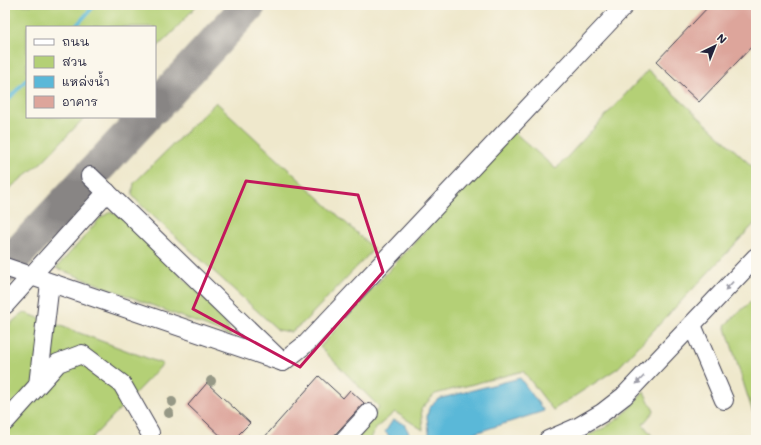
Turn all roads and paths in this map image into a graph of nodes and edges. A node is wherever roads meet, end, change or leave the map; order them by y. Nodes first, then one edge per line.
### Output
1 (625, 5) edge
2 (90, 176) dead end
3 (107, 192) junction
4 (756, 257) edge
5 (5, 267) edge
6 (30, 277) junction
7 (50, 283) junction
8 (5, 304) edge
9 (692, 325) junction
10 (283, 362) junction
11 (38, 385) junction
12 (724, 400) dead end
13 (369, 413) dead end
14 (5, 422) edge
15 (150, 434) dead end
16 (344, 440) edge
17 (548, 440) edge

1 - 10 lane
2 - 3 lane
3 - 6 lane
3 - 10 lane
4 -> 9 lane
5 - 6 lane
6 - 7 lane
6 - 8 lane
7 - 10 lane
7 - 11 lane
9 - 12 lane
9 -> 17 lane
11 - 14 lane
11 - 15 lane
13 - 16 lane

